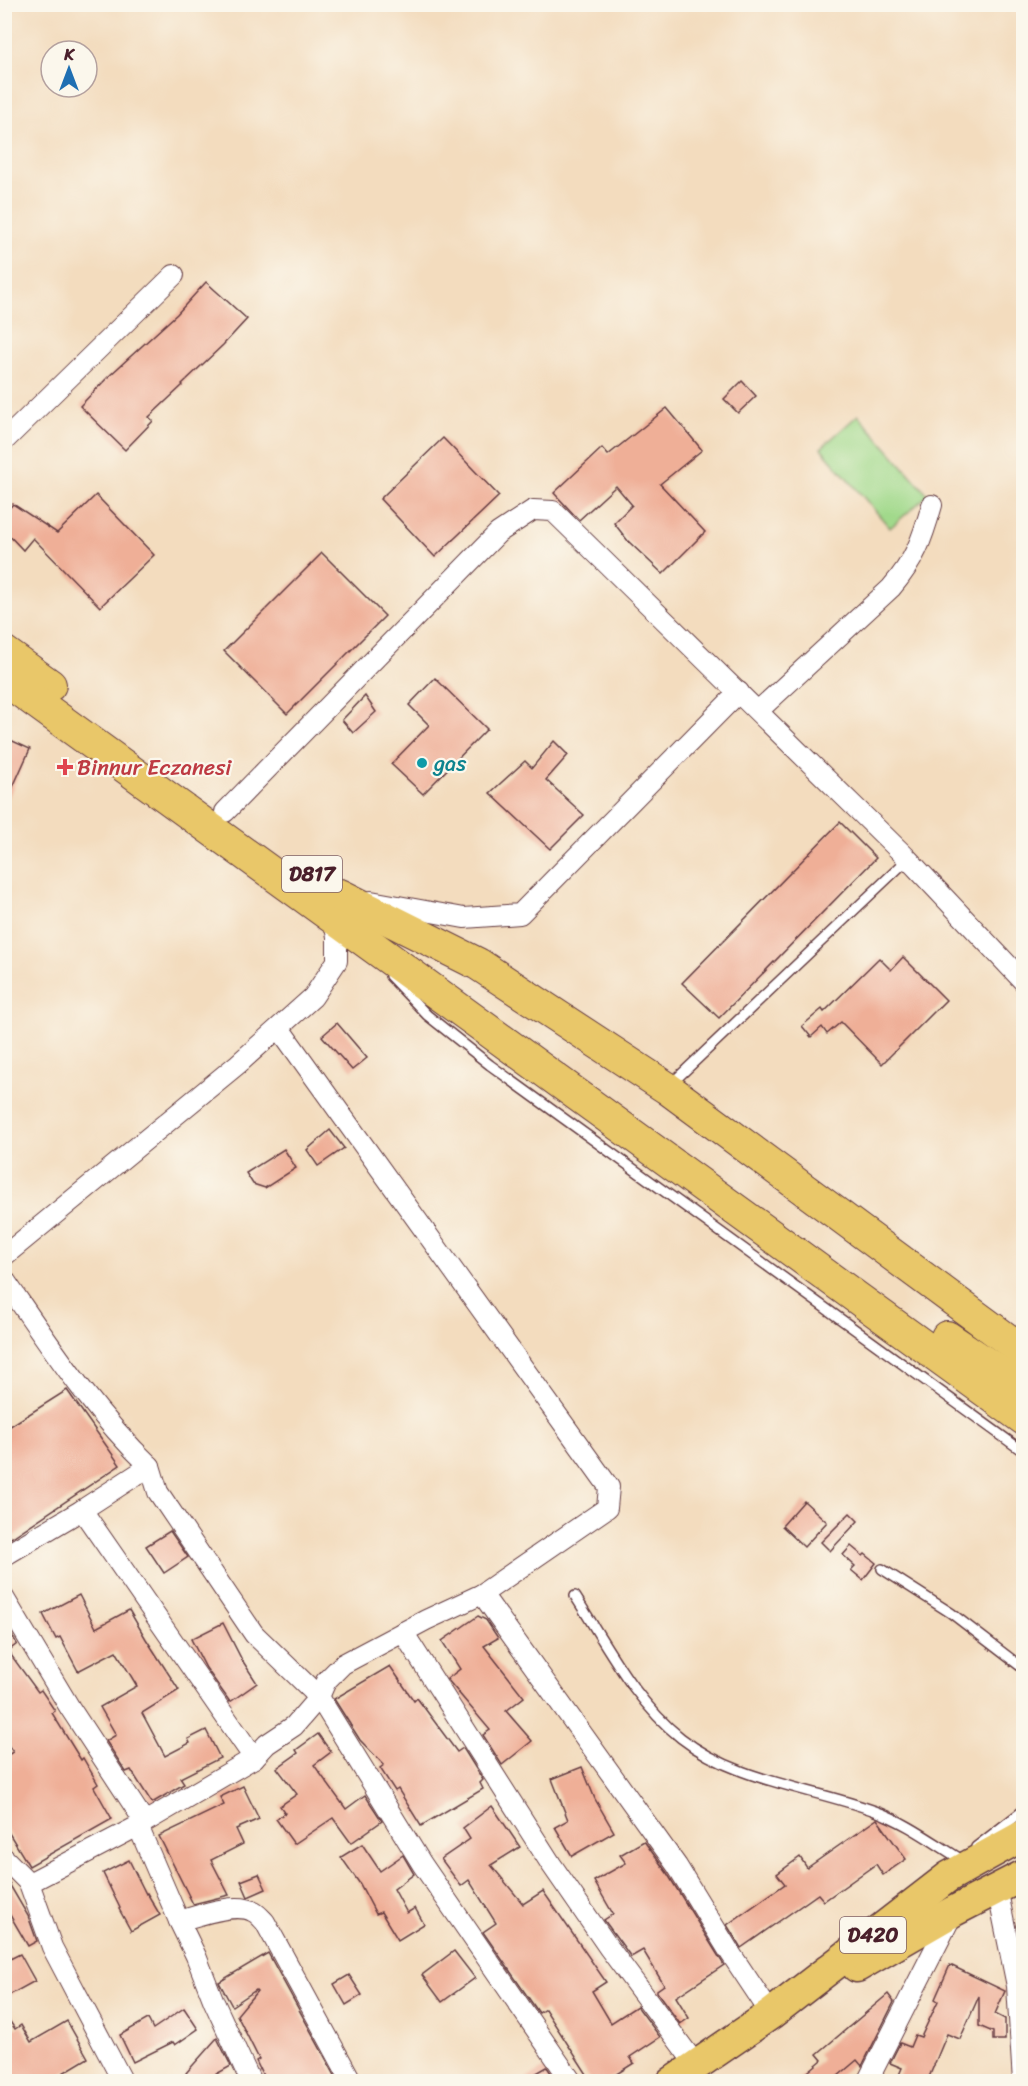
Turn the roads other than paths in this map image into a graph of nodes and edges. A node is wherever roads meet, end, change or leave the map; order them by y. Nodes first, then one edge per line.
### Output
1 (174, 275) dead end
2 (4, 441) edge
3 (932, 505) dead end
4 (4, 652) edge
5 (4, 679) edge
6 (739, 692) junction
7 (758, 711) junction
8 (225, 812) junction
9 (908, 859) junction
10 (336, 905) junction
11 (1023, 981) edge
12 (279, 1028) junction
13 (667, 1088) junction
14 (612, 1106) junction
15 (4, 1256) edge
16 (4, 1279) edge
17 (1023, 1352) edge
18 (1023, 1389) edge
19 (1023, 1419) edge
20 (1023, 1452) edge
21 (150, 1466) junction
22 (82, 1510) junction
23 (4, 1556) edge
24 (882, 1569) dead end
25 (482, 1594) junction
26 (575, 1596) dead end
27 (4, 1598) edge
28 (403, 1632) junction
29 (1023, 1669) edge
30 (319, 1697) junction
31 (254, 1758) junction
32 (1023, 1810) edge
33 (141, 1823) junction
34 (1023, 1835) edge
35 (4, 1858) edge
36 (955, 1869) junction
37 (29, 1883) junction
38 (1014, 1886) edge
39 (954, 1911) junction
40 (178, 1921) junction
41 (1020, 1992) edge
42 (771, 2013) junction
43 (728, 2043) junction
44 (696, 2065) junction
45 (123, 2082) edge
46 (251, 2082) edge
47 (352, 2082) edge
48 (572, 2082) edge
49 (672, 2082) edge
50 (867, 2082) edge
51 (1023, 2082) edge

1 - 2 street
3 - 7 street
4 - 8 highway, D817
5 - 10 highway, D817
6 - 7 street
6 - 8 street
6 - 10 street
7 - 9 street
8 - 10 highway, D817
9 - 11 street
9 - 13 lane
10 - 12 street
10 - 13 highway
10 - 14 highway, D817
10 - 20 lane
12 - 15 street
12 - 25 street
13 - 17 highway
14 - 18 highway
14 - 19 highway
16 - 21 street
21 - 22 street
21 - 30 street
22 - 23 street
22 - 31 street
24 - 29 lane
25 - 28 street
25 - 42 street
26 - 36 lane
27 - 33 street
28 - 30 street
28 - 44 street
30 - 31 street
30 - 48 street
31 - 33 street
32 - 36 lane
33 - 37 street
33 - 40 street
34 - 36 main road, D420
35 - 37 street
36 - 42 main road, D420
37 - 45 street
38 - 39 main road, D420
38 - 41 street
39 - 43 main road, D420
39 - 50 street
40 - 46 street
40 - 47 street
41 - 51 street
42 - 43 main road, D420
43 - 44 main road, D420
44 - 49 main road, D420

